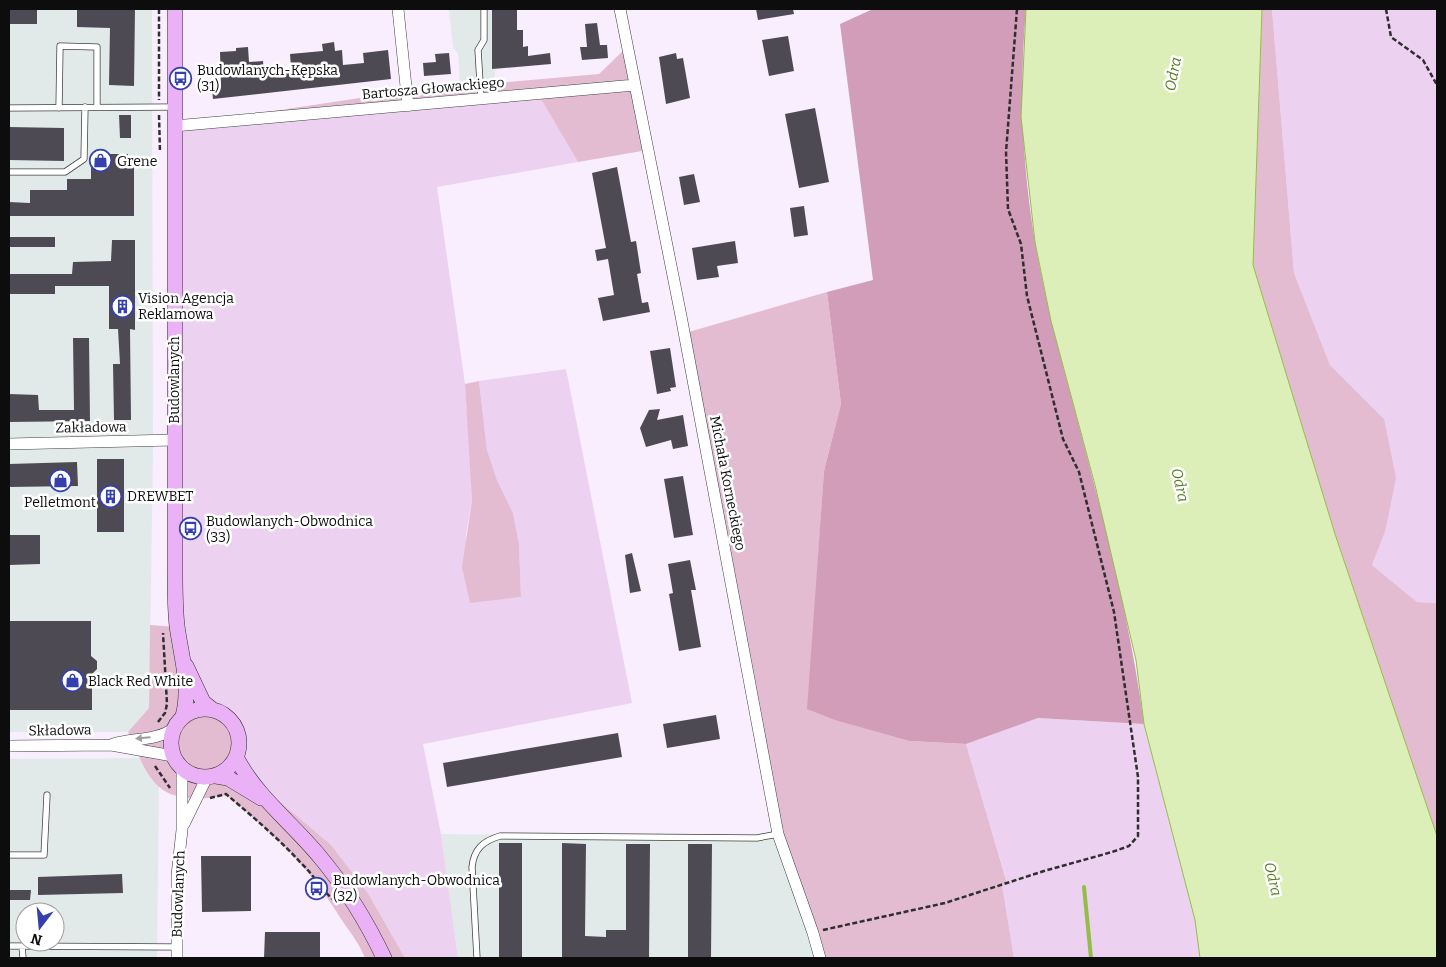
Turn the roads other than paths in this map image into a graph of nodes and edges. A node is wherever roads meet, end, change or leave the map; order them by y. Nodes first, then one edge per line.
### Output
1 (175, 9) edge
2 (398, 9) edge
3 (484, 9) edge
4 (620, 9) edge
5 (635, 85) junction
6 (481, 99) junction
7 (408, 106) junction
8 (97, 107) junction
9 (174, 107) junction
10 (9, 108) edge
11 (60, 108) junction
12 (86, 108) junction
13 (174, 126) junction
14 (9, 172) edge
15 (174, 440) junction
16 (9, 444) edge
17 (184, 660) junction
18 (213, 710) junction
19 (178, 722) junction
20 (111, 745) junction
21 (9, 746) edge
22 (236, 757) junction
23 (177, 762) junction
24 (211, 777) junction
25 (47, 795) dead end
26 (268, 802) junction
27 (182, 830) junction
28 (778, 834) junction
29 (9, 854) edge
30 (65, 948) edge
31 (177, 953) edge
32 (384, 958) edge
33 (477, 958) edge
34 (820, 958) edge

1 - 9 main road, Budowlanych
2 - 7 street
3 - 6 lane
4 - 5 street, Michała Korneckiego
5 - 6 street, Bartosza Głowackiego
5 - 28 street, Michała Korneckiego
6 - 7 street, Bartosza Głowackiego
7 - 13 street, Bartosza Głowackiego
8 - 9 lane
8 - 11 lane
8 - 12 lane
9 - 13 main road, Budowlanych
10 - 11 lane
11 - 12 lane
12 - 14 lane
13 - 15 main road, Budowlanych
15 - 16 street, Zakładowa
15 - 17 main road, Budowlanych
17 - 18 main road, Budowlanych
17 - 19 main road, Budowlanych
18 - 19 main road
18 - 22 main road
19 -> 20 street, Składowa
19 - 23 main road
20 - 21 street, Składowa
20 - 23 street, Składowa
22 - 24 main road
22 - 26 main road
23 - 24 main road
23 - 27 street, Budowlanych
24 - 26 main road
24 - 27 street, Budowlanych
25 - 29 lane
26 - 32 main road
27 - 31 street, Budowlanych
28 - 33 lane
28 - 34 street, Michała Korneckiego
30 - 31 lane

